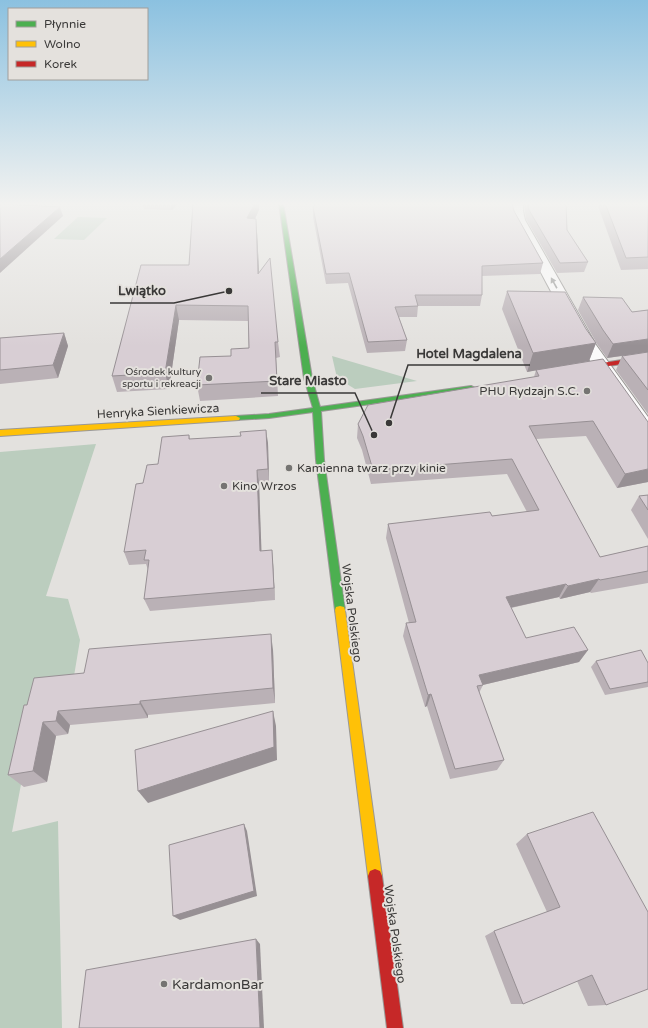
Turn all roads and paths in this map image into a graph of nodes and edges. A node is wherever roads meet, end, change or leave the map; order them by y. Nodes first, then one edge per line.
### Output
1 (289, 251) edge
2 (536, 251) edge
3 (648, 358) edge
4 (601, 365) junction
5 (564, 372) edge
6 (480, 387) edge
7 (317, 410) junction
8 (648, 431) edge
9 (0, 433) edge
10 (396, 1028) edge

1 - 7 street, Wojska Polskiego
4 -> 2 street
3 - 4 street
4 - 5 street
4 - 8 street
6 - 7 street, Henryka Sienkiewicza
7 - 9 street, Henryka Sienkiewicza
7 - 10 street, Wojska Polskiego

